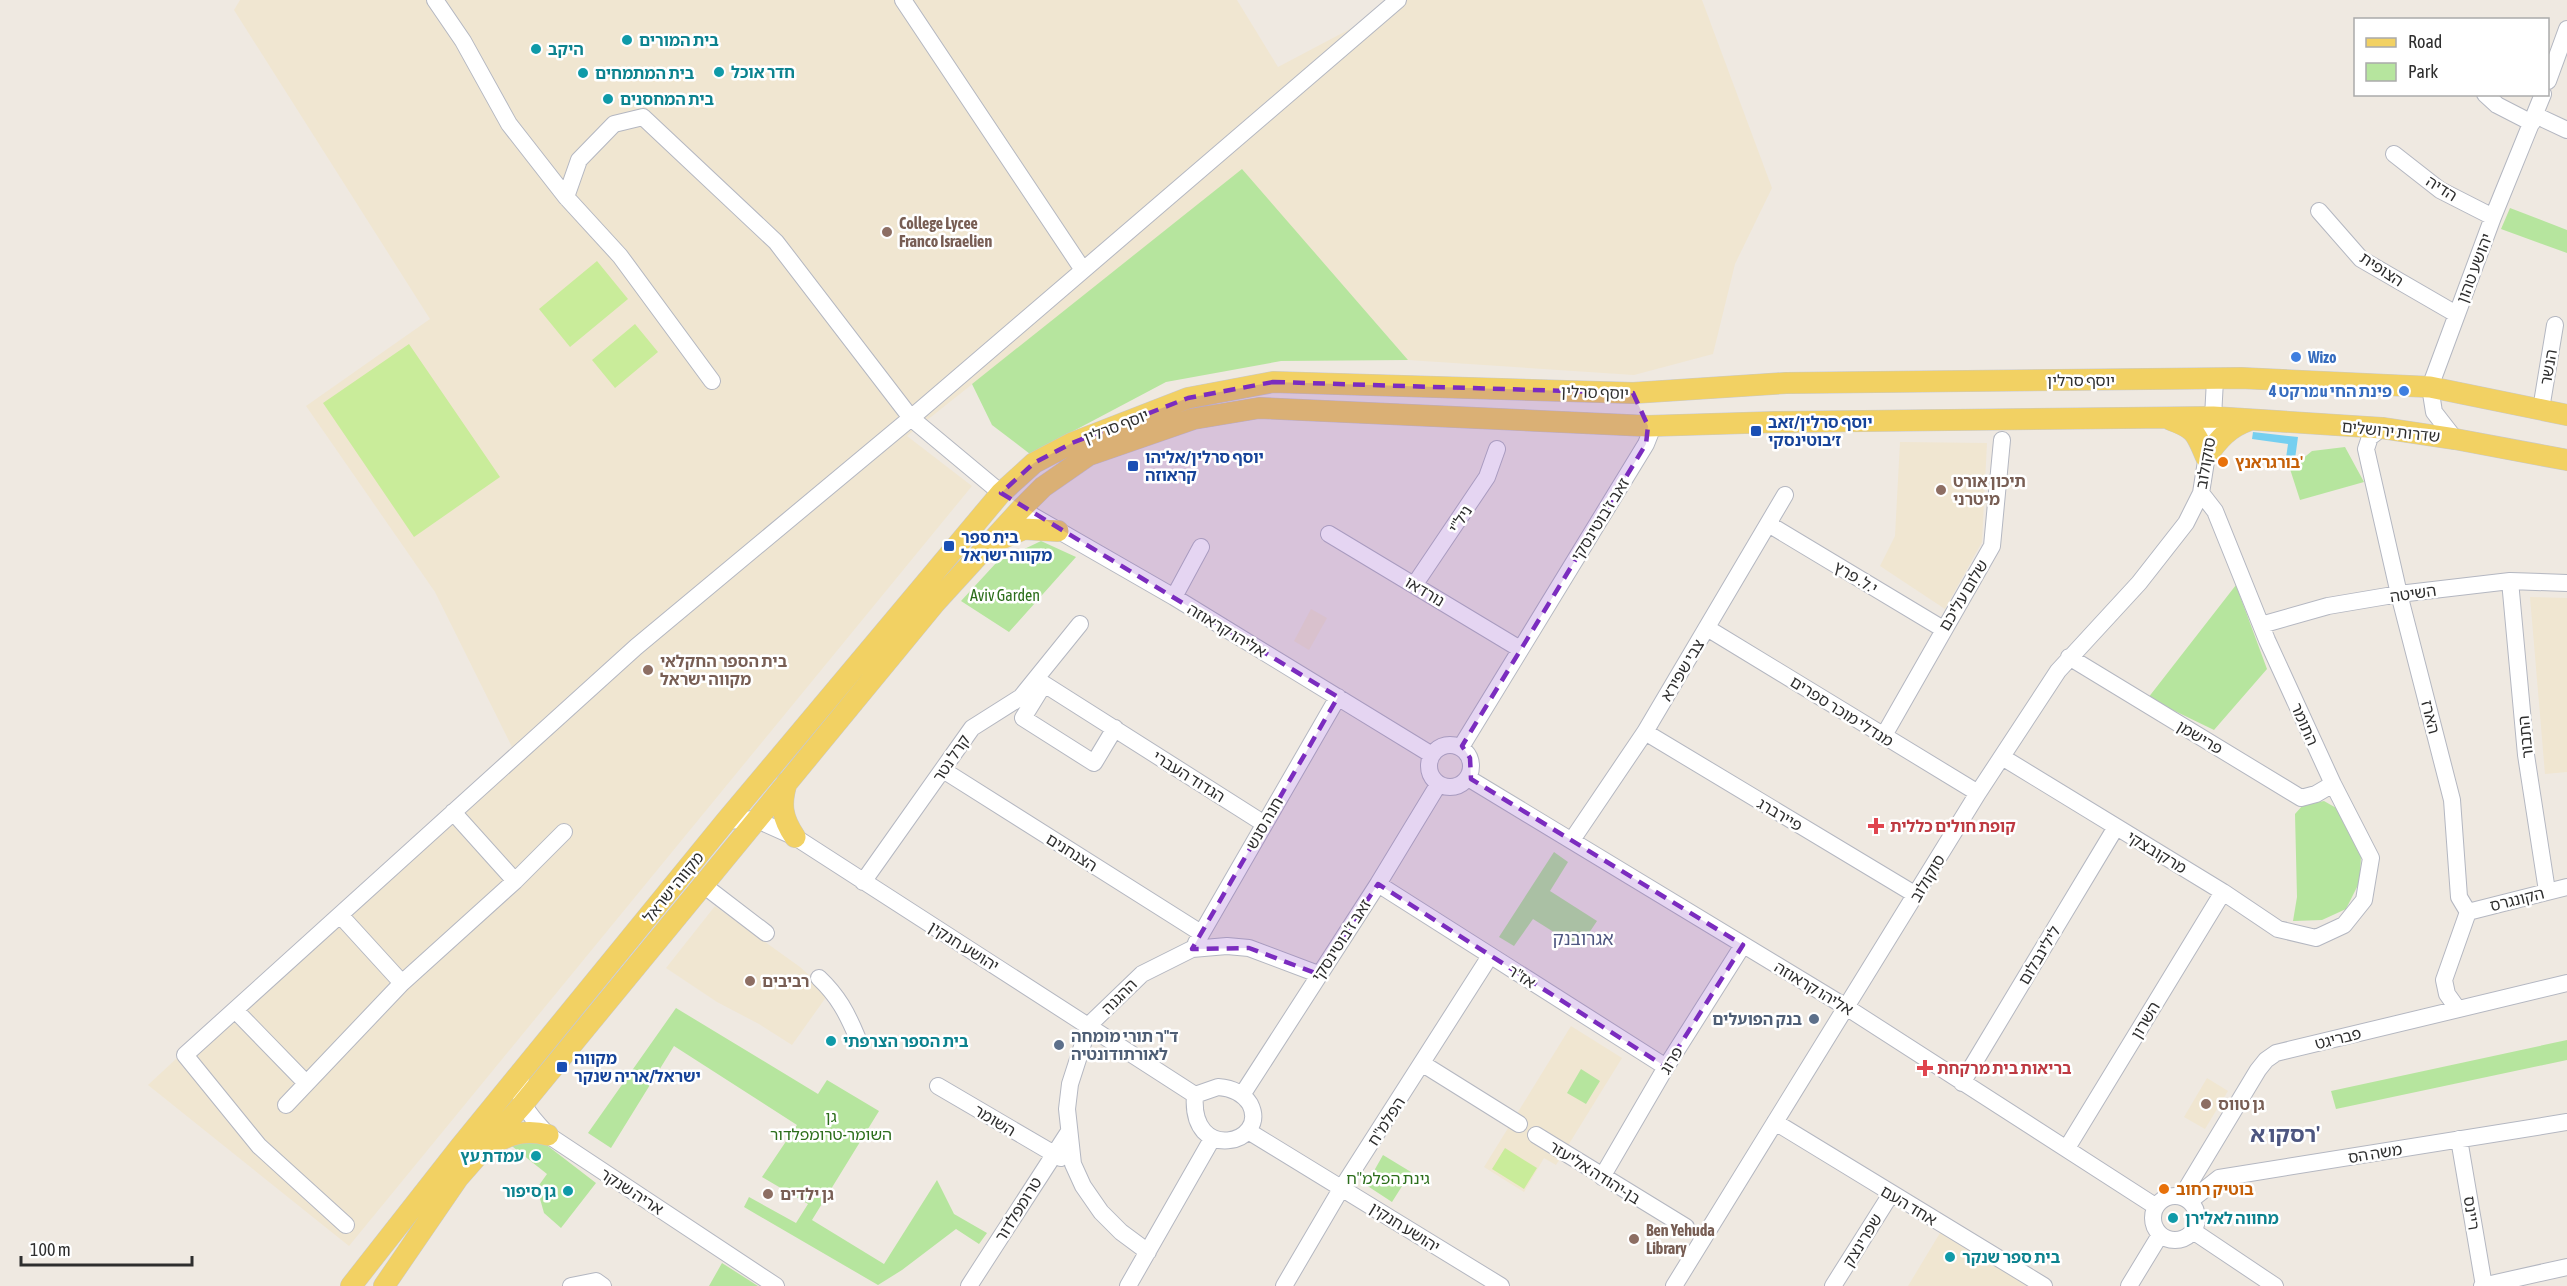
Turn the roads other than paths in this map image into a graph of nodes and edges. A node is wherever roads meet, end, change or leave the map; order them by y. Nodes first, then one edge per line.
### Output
1 (435, 0) edge
2 (903, 0) edge
3 (1398, 0) edge
4 (2567, 29) edge
5 (2549, 76) edge
6 (2487, 96) edge
7 (2542, 96) edge
8 (2533, 119) junction
9 (2567, 130) edge
10 (2394, 154) dead end
11 (566, 197) junction
12 (2319, 211) dead end
13 (2493, 217) junction
14 (1083, 270) junction
15 (2456, 314) junction
16 (2555, 325) dead end
17 (2215, 380) junction
18 (712, 381) dead end
19 (2430, 387) junction
20 (1633, 393) junction
21 (2541, 409) junction
22 (2567, 415) edge
23 (2162, 417) junction
24 (2213, 417) junction
25 (911, 418) junction
26 (2251, 420) junction
27 (2382, 428) junction
28 (1647, 435) junction
29 (2455, 438) junction
30 (2002, 440) dead end
31 (1497, 449) dead end
32 (2206, 457) junction
33 (2567, 460) edge
34 (1001, 493) junction
35 (2201, 493) junction
36 (1785, 495) dead end
37 (1021, 508) junction
38 (1770, 525) junction
39 (1058, 531) junction
40 (1329, 534) dead end
41 (986, 546) junction
42 (1202, 547) dead end
43 (2510, 581) junction
44 (2567, 583) edge
45 (1415, 584) junction
46 (2399, 594) junction
47 (1174, 597) junction
48 (1080, 624) dead end
49 (2261, 625) junction
50 (1707, 628) junction
51 (1943, 629) junction
52 (1520, 649) junction
53 (2069, 657) junction
54 (1338, 697) junction
55 (1115, 729) junction
56 (1645, 732) junction
57 (1883, 737) junction
58 (1461, 747) junction
59 (1432, 755) junction
60 (2002, 757) junction
61 (944, 770) junction
62 (1468, 778) junction
63 (788, 780) junction
64 (2332, 784) junction
65 (1438, 785) junction
66 (1978, 793) junction
67 (453, 812) junction
68 (755, 819) junction
69 (726, 821) junction
70 (1263, 823) junction
71 (2116, 826) junction
72 (564, 832) dead end
73 (795, 837) junction
74 (1572, 840) junction
75 (514, 881) junction
76 (863, 882) junction
77 (702, 884) junction
78 (1378, 884) junction
79 (2567, 887) edge
80 (2547, 891) junction
81 (2223, 892) junction
82 (1916, 895) junction
83 (2468, 912) junction
84 (340, 915) junction
85 (766, 933) dead end
86 (1201, 933) junction
87 (2316, 938) joint
88 (1743, 945) junction
89 (1192, 949) junction
90 (1490, 956) junction
91 (1318, 974) junction
92 (819, 978) dead end
93 (402, 983) junction
94 (2567, 983) edge
95 (1846, 1007) junction
96 (2457, 1008) junction
97 (235, 1010) junction
98 (1089, 1025) junction
99 (857, 1037) dead end
100 (1423, 1064) junction
101 (1666, 1067) junction
102 (522, 1074) junction
103 (306, 1083) junction
104 (1962, 1083) junction
105 (938, 1086) dead end
106 (1195, 1095) junction
107 (1242, 1095) junction
108 (523, 1104) junction
109 (286, 1105) dead end
110 (1775, 1122) junction
111 (2567, 1123) edge
112 (1519, 1124) dead end
113 (1248, 1131) junction
114 (1068, 1133) junction
115 (548, 1134) junction
116 (1536, 1135) dead end
117 (1212, 1139) junction
118 (2459, 1139) junction
119 (2067, 1148) junction
120 (481, 1149) junction
121 (1053, 1154) junction
122 (2201, 1162) junction
123 (1072, 1164) junction
124 (1602, 1177) junction
125 (2219, 1178) junction
126 (1342, 1188) junction
127 (1891, 1194) junction
128 (2186, 1199) junction
129 (2155, 1206) junction
130 (401, 1221) junction
131 (346, 1225) dead end
132 (1686, 1227) dead end
133 (2193, 1231) junction
134 (2160, 1235) junction
135 (417, 1236) junction
136 (396, 1246) junction
137 (1148, 1252) junction
138 (2567, 1267) edge
139 (351, 1286) edge
140 (367, 1286) edge
141 (384, 1286) edge
142 (571, 1286) edge
143 (603, 1286) edge
144 (776, 1286) edge
145 (969, 1286) edge
146 (1128, 1286) edge
147 (1284, 1286) edge
148 (1501, 1286) edge
149 (1674, 1286) edge
150 (1833, 1286) edge
151 (2044, 1286) edge
152 (2129, 1286) edge
153 (2275, 1286) edge
154 (2483, 1286) edge

1 - 11 street
2 - 14 street
3 - 14 street
4 - 5 street
6 - 8 street
7 - 8 street, יהושע טהון
8 - 9 street
8 - 13 street, יהושע טהון
10 - 13 street, הדיה
11 - 18 street
11 - 25 street
12 - 15 street, הצופית
13 - 15 street, יהושע טהון
14 - 25 street
15 - 19 street, יהושע טהון
16 - 21 street, הנשר
17 - 19 main road
17 - 20 main road, יוסף סרלין
17 - 24 street, סוקולוב
19 - 21 main road
19 - 29 street
20 - 28 main road
20 - 34 main road, יוסף סרלין
21 - 22 main road
23 - 24 main road, יוסף סרלין
23 - 28 main road, יוסף סרלין
23 - 32 main road
24 - 26 main road, שדרות ירושלים
24 - 32 street, סוקולוב
25 - 34 street
25 - 67 street
26 - 27 main road, שדרות ירושלים
26 - 32 main road
27 - 29 main road, שדרות ירושלים
27 - 46 street, הארז
28 - 37 main road, יוסף סרלין
28 - 52 street, זאב ז'בוטינסקי
29 - 33 main road, שדרות ירושלים
30 - 51 street, שלום עליכם
31 - 45 street, ניל"י
32 - 35 street, סוקולוב
34 - 37 main road
34 - 69 main road, מקווה ישראל
35 - 49 street, התומר
35 - 53 street, סוקולוב
36 - 38 street, צבי שפירא
37 - 39 street, אליהו קראוזה
37 - 41 main road, מקווה ישראל
38 - 50 street, צבי שפירא
38 - 51 street, י.ל. פרץ
39 - 41 main road
39 - 47 street, אליהו קראוזה
40 - 45 street, נורדאו
41 - 63 main road, מקווה ישראל
42 - 47 street
43 - 44 street, השיטה
43 - 46 street, השיטה
43 - 80 street, התבור
45 - 52 street, נורדאו
46 - 49 street, השיטה
46 - 83 street, הארז
47 - 54 street, אליהו קראוזה
48 - 61 street, קרל נטר
49 - 64 street, התומר
50 - 56 street, צבי שפירא
50 - 57 street, מנדלי מוכר ספרים
51 - 57 street, שלום עליכם
52 - 58 street, זאב ז'בוטינסקי
53 - 60 street, סוקולוב
53 - 64 street, פרישמן
54 - 59 street, אליהו קראוזה
54 - 70 street, חנה סנש
55 - 55 street, הגדוד העברי
55 - 70 street, הגדוד העברי
56 - 74 street, צבי שפירא
56 - 82 street, פיירברג
57 - 66 street, מנדלי מוכר ספרים
58 - 59 street
58 - 62 street
59 - 65 street
60 - 66 street, סוקולוב
60 - 71 street, מרקובצקי
61 - 76 street, קרל נטר
61 - 86 street, הצנחנים
62 - 65 street
62 - 74 street, אליהו קראוזה
63 - 68 main road, מקווה ישראל
63 - 73 main road
64 - 87 street, התומר
65 - 78 street, זאב ז'בוטינסקי
66 - 82 street, סוקולוב
67 - 75 street
67 - 84 street
68 - 69 street, יהושע חנקין
68 - 73 street, יהושע חנקין
68 - 77 main road, מקווה ישראל
69 - 102 main road, מקווה ישראל
70 - 86 street, חנה סנש
71 - 81 street, מרקובצקי
71 - 104 street, לילינבלום
72 - 75 street
73 - 76 street, יהושע חנקין
74 - 88 street, אליהו קראוזה
75 - 93 street
76 - 98 street, יהושע חנקין
77 - 85 street
77 - 108 main road, מקווה ישראל
78 - 90 street, אז"ר
78 - 91 street, זאב ז'בוטינסקי
79 - 80 street, הקונגרס
80 - 83 street, הקונגרס
81 - 87 street, מרקובצקי
81 - 119 street, השרון
82 - 95 street, סוקולוב
83 - 96 street
84 - 93 street
84 - 97 street
86 - 89 street, חנה סנש
88 - 95 street, אליהו קראוזה
88 - 101 street, פרוג
89 - 91 street, ההגנה
89 - 98 street, ההגנה
90 - 100 street, הפלמ"ח
90 - 101 street, אז"ר
91 - 107 street, זאב ז'בוטינסקי
92 - 99 street
93 - 103 street
94 - 96 street, פבריגט
95 - 104 street, אליהו קראוזה
95 - 110 street, סוקולוב
96 - 122 street, פבריגט
97 - 103 street
97 - 131 street
98 - 106 street, יהושע חנקין
98 - 114 street, ההגנה
100 - 112 street
100 - 126 street, הפלמ"ח
101 - 124 street, פרוג
102 - 108 street
102 - 130 main road, מקווה ישראל
103 - 109 street
104 - 119 street, אליהו קראוזה
105 - 121 street, השומר
106 - 107 street
106 - 117 street
107 - 113 street
108 - 115 street, אריה שנקר
108 - 120 main road, מקווה ישראל
110 - 127 street, אחד העם
110 - 149 street, סוקולוב
111 - 118 street, משה הס
113 - 117 street
113 - 126 street, יהושע חנקין
114 - 121 street, טרומפלדור
114 - 123 street, ההגנה
115 - 120 main road
115 - 144 street, אריה שנקר
116 - 124 street, בן-יהודה אליעזר
117 - 137 street
118 - 125 street, משה הס
118 - 154 street, ריינס
119 - 129 street, אליהו קראוזה
120 - 135 main road, מקווה ישראל
121 - 123 street
121 - 145 street, טרומפלדור
122 - 125 street
122 - 128 street, פבריגט
123 - 137 street, ההגנה
124 - 132 street, בן-יהודה אליעזר
125 - 128 street, משה הס
126 - 147 street, הפלמ"ח
126 - 148 street, יהושע חנקין
127 - 150 street, שפרינצק
127 - 151 street, אחד העם
128 - 129 street
128 - 133 street
129 - 134 street
130 - 136 main road
130 - 139 main road, מקווה ישראל
133 - 134 street
133 - 153 street
134 - 152 street
135 - 136 main road
135 - 141 main road, מקווה ישראל
136 - 140 main road
137 - 146 street
138 - 154 street
142 - 143 street

